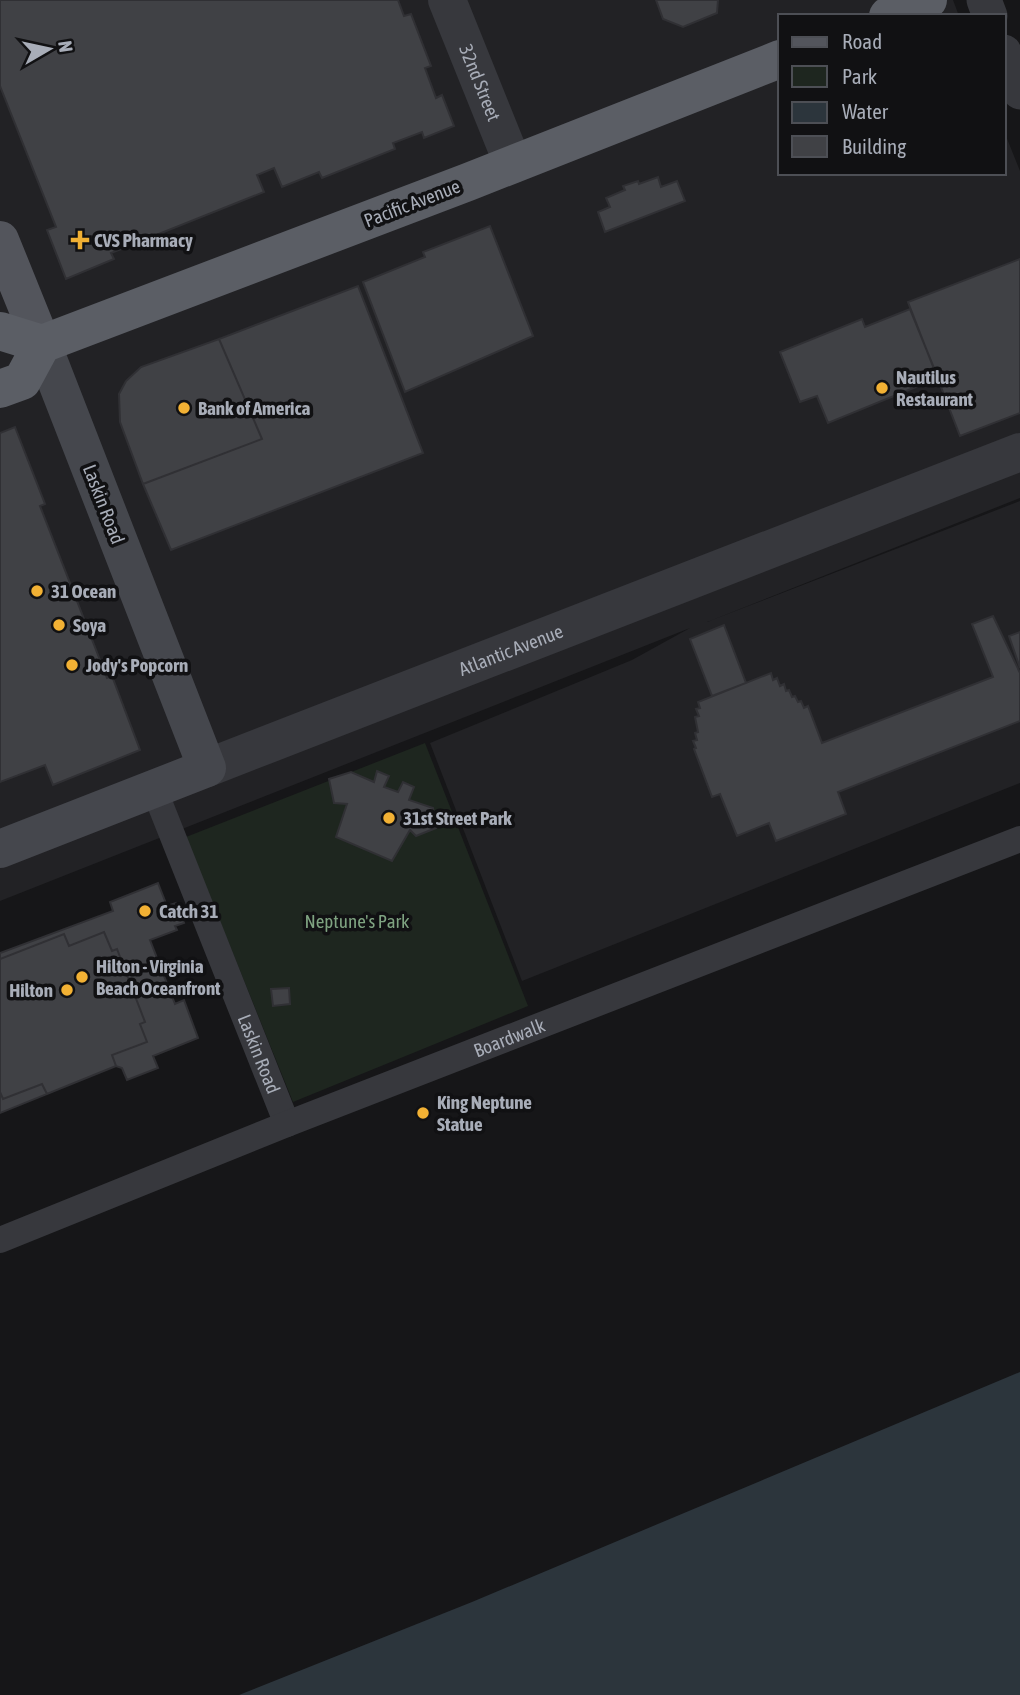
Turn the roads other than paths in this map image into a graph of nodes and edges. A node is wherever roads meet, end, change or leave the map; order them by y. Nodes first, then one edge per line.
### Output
1 (447, 0) edge
2 (928, 0) edge
3 (893, 14) edge
4 (1006, 57) edge
5 (778, 60) edge
6 (1020, 92) edge
7 (513, 164) junction
8 (0, 240) edge
9 (0, 331) edge
10 (42, 344) junction
11 (0, 390) edge
12 (1020, 452) edge
13 (207, 768) junction
14 (154, 789) junction
15 (1020, 839) edge
16 (0, 849) edge
17 (287, 1124) junction
18 (0, 1240) edge

1 - 7 street, 32nd Street
2 - 3 highway
4 - 6 street
5 - 7 highway, Pacific Avenue
7 - 10 highway, Pacific Avenue
8 - 10 main road, Laskin Road
9 - 10 highway
10 - 11 highway
10 - 13 main road, Laskin Road
12 - 13 street, Atlantic Avenue
13 - 14 main road, Atlantic Avenue
14 - 16 main road, Atlantic Avenue
14 - 17 street, Laskin Road
15 - 17 street, Boardwalk
17 - 18 street, Boardwalk

